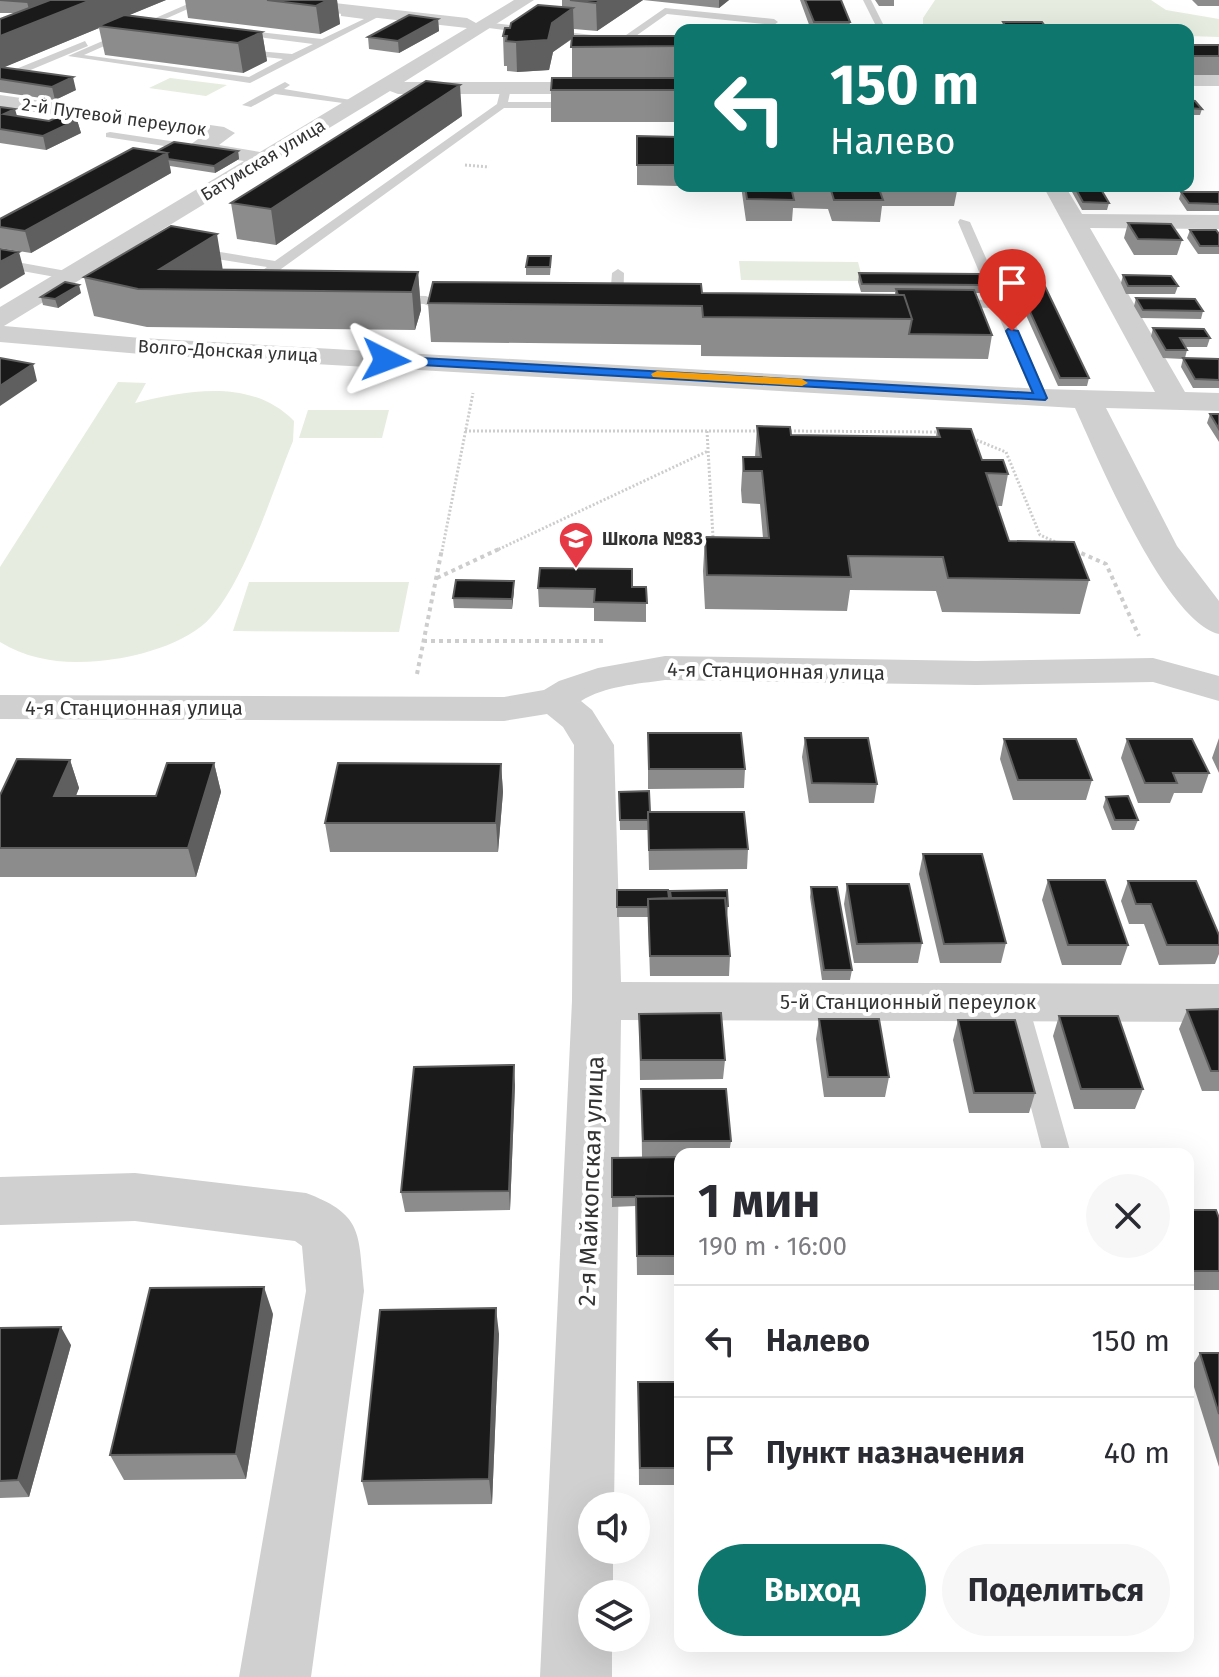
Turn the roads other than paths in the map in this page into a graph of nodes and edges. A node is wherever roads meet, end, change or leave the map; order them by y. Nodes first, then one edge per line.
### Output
1 (189, 0) edge
2 (204, 0) edge
3 (526, 0) edge
4 (867, 0) edge
5 (256, 2) edge
6 (771, 11) dead end
7 (154, 22) junction
8 (170, 23) edge
9 (760, 24) edge
10 (774, 24) edge
11 (879, 24) edge
12 (484, 25) junction
13 (216, 29) edge
14 (121, 36) junction
15 (137, 38) edge
16 (623, 41) junction
17 (324, 42) junction
18 (230, 50) edge
19 (293, 57) junction
20 (626, 58) edge
21 (0, 74) edge
22 (293, 80) dead end
23 (1194, 80) edge
24 (1219, 80) edge
25 (381, 88) junction
26 (674, 88) edge
27 (274, 91) junction
28 (504, 96) junction
29 (0, 101) edge
30 (358, 102) junction
31 (247, 105) dead end
32 (591, 105) edge
33 (110, 135) dead end
34 (197, 148) junction
35 (266, 158) junction
36 (1057, 192) edge
37 (1074, 221) junction
38 (964, 222) dead end
39 (1219, 222) edge
40 (129, 241) junction
41 (0, 263) edge
42 (277, 265) junction
43 (618, 273) dead end
44 (72, 276) junction
45 (262, 298) edge
46 (381, 299) edge
47 (943, 303) edge
48 (1000, 304) junction
49 (470, 313) edge
50 (632, 315) edge
51 (0, 319) edge
52 (0, 334) edge
53 (1041, 398) junction
54 (1086, 399) junction
55 (1219, 402) edge
56 (1176, 403) junction
57 (1219, 623) edge
58 (1219, 689) edge
59 (555, 700) junction
60 (0, 707) edge
61 (597, 1001) junction
62 (1016, 1003) junction
63 (1219, 1003) edge
64 (1055, 1148) edge
65 (0, 1201) edge
66 (275, 1677) edge
67 (576, 1677) edge

1 - 21 lane
2 - 7 lane
3 - 12 street, Батумская улица
4 - 11 lane
5 - 12 street
5 - 17 lane
6 - 10 lane
7 - 8 lane
7 - 14 lane
9 - 16 lane
12 - 16 lane
12 - 25 street, Батумская улица
13 - 17 lane
14 - 15 lane
14 - 19 lane
16 - 20 lane
17 - 19 lane
18 - 19 lane
22 - 27 lane
23 - 24 street
25 - 28 street
25 - 30 street, Батумская улица
26 - 28 street
27 - 30 lane
27 - 31 lane
28 - 32 lane
28 - 42 lane
29 - 34 street, 2-й Путевой переулок
30 - 35 street, Батумская улица
33 - 34 lane
34 - 35 street, 2-й Путевой переулок
35 - 40 street, Батумская улица
36 - 37 street
37 - 39 street
37 - 56 street
38 - 48 lane
40 - 42 lane
40 - 44 street, Батумская улица
41 - 44 lane
42 - 45 lane
43 - 50 lane
44 - 51 street, Батумская улица
46 - 49 lane
47 - 48 lane
48 - 53 lane
52 - 53 street, Волго-Донская улица
53 - 54 street, Волго-Донская улица
54 - 56 street, Волго-Донская улица
54 - 57 street
55 - 56 street, Волго-Донская улица
58 - 59 street, 4-я Станционная улица
59 - 60 street, 4-я Станционная улица
59 - 61 street, 2-я Майкопская улица
61 - 62 street, 5-й Станционный переулок
61 - 67 street, 2-я Майкопская улица
62 - 63 street, 5-й Станционный переулок
62 - 64 lane
65 - 66 street

